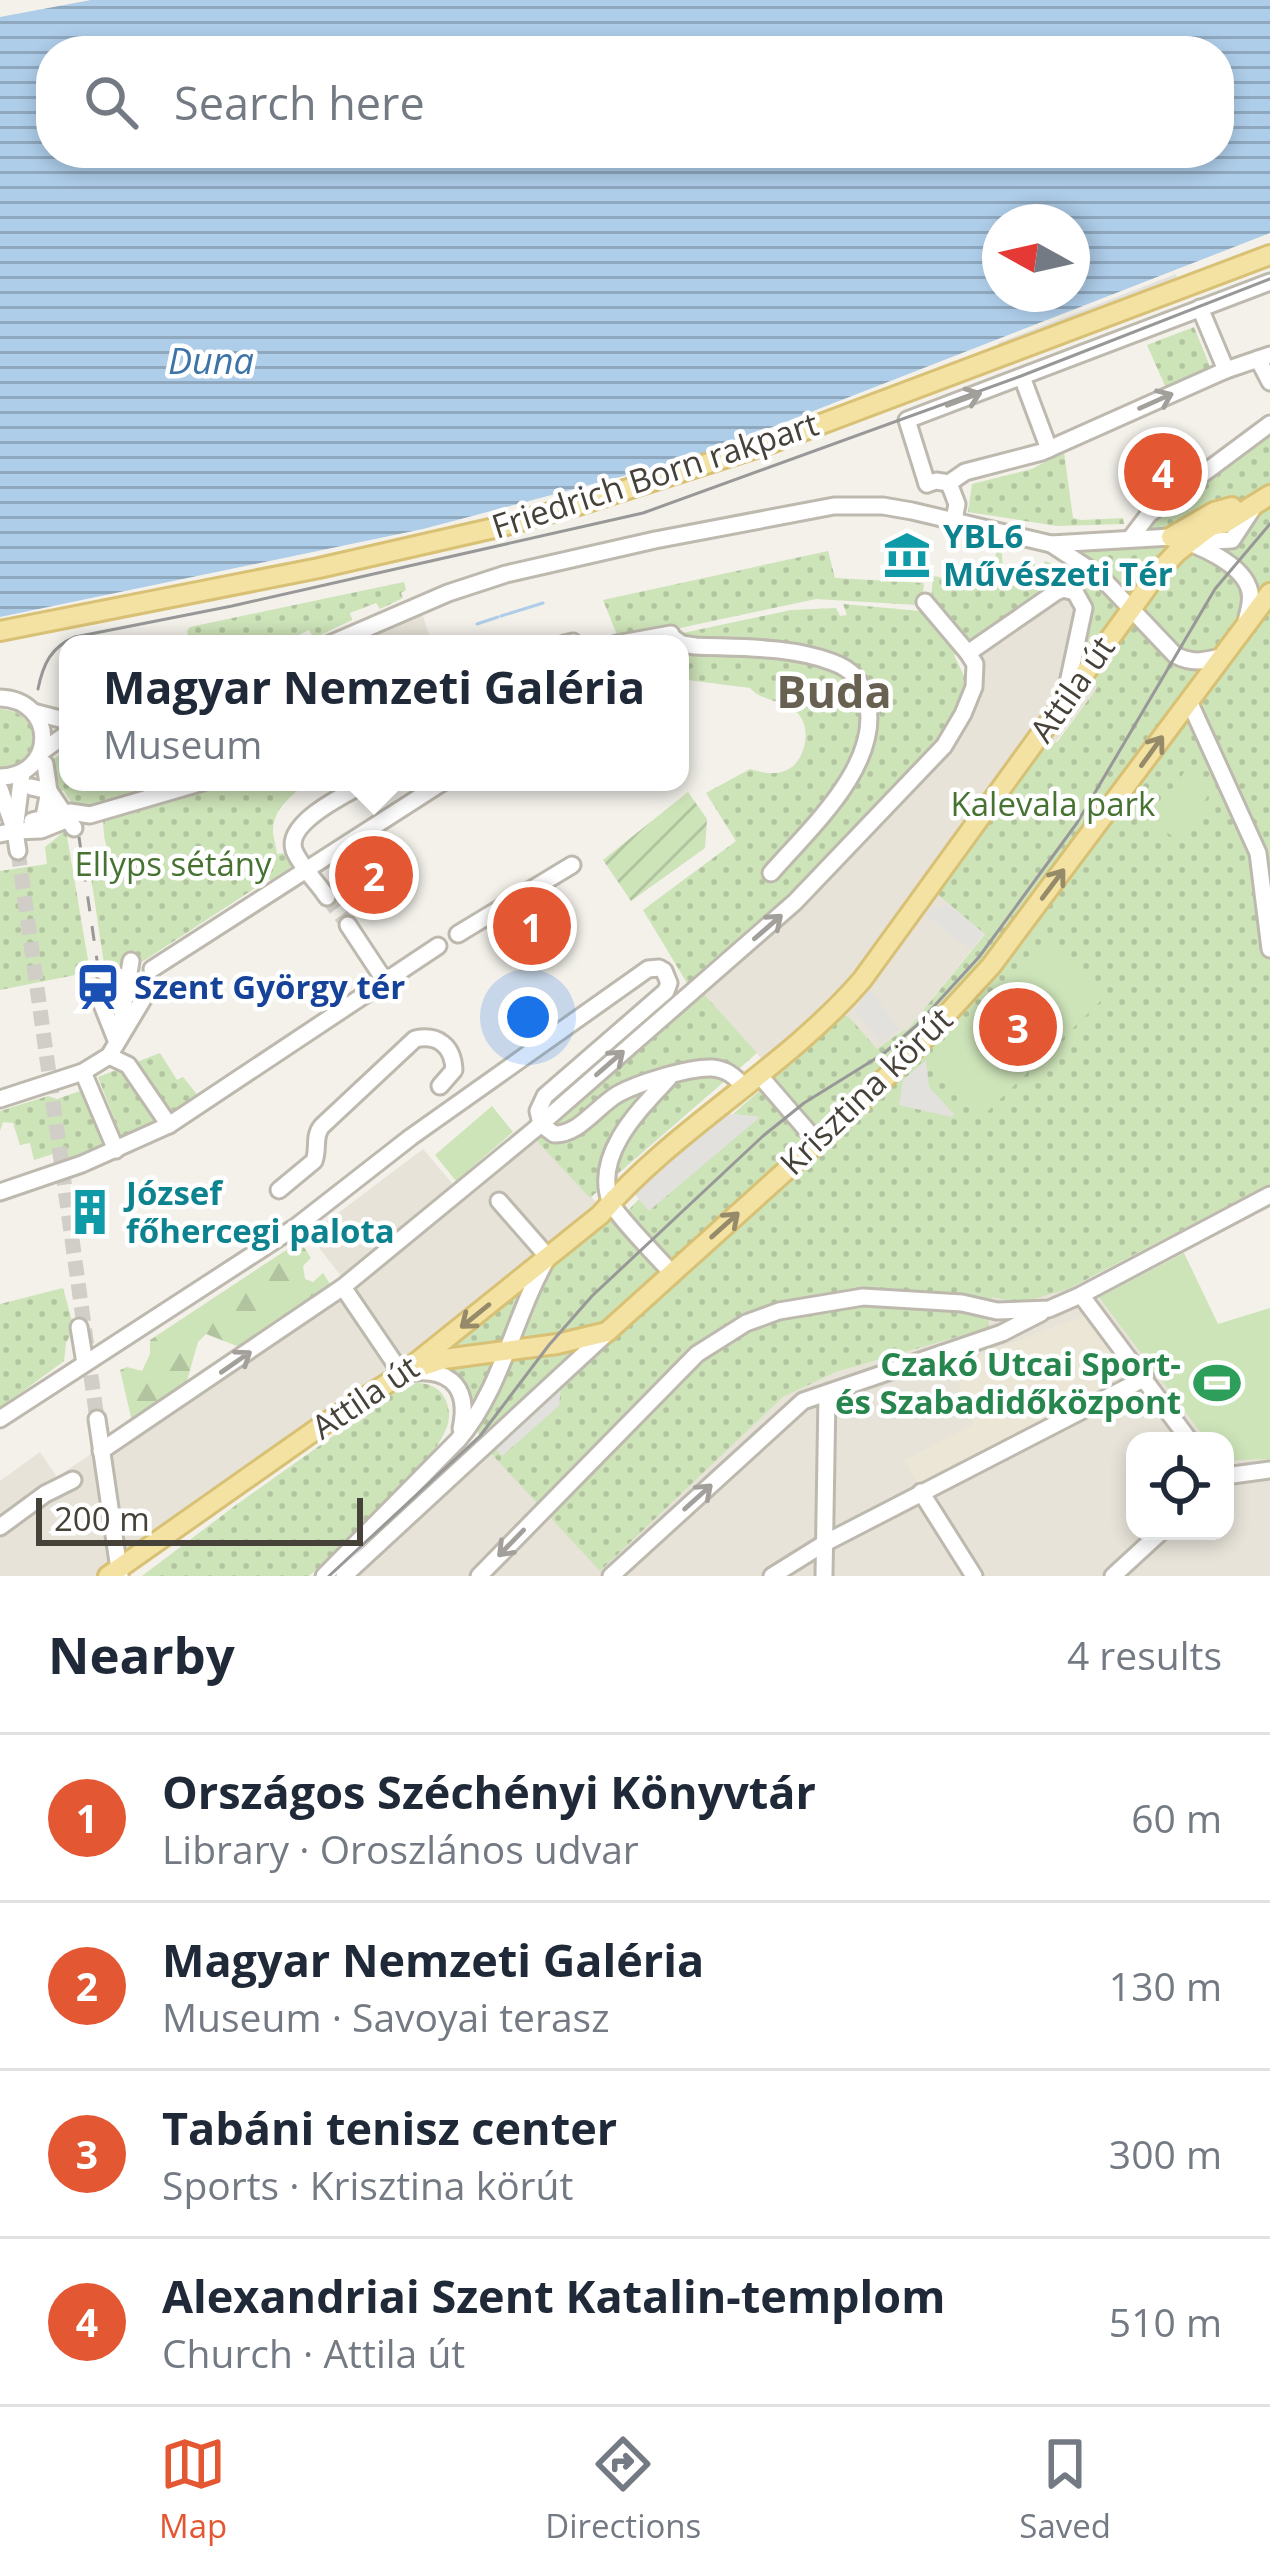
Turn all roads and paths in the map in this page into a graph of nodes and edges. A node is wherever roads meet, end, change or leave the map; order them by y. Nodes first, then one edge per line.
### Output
1 (1270, 255) edge
2 (1270, 281) edge
3 (1200, 308) junction
4 (1264, 357) edge
5 (1226, 370) junction
6 (1022, 377) junction
7 (1270, 382) edge
8 (1270, 424) edge
9 (1049, 448) junction
10 (1270, 482) edge
11 (950, 483) junction
12 (927, 484) junction
13 (1251, 501) edge
14 (912, 511) junction
15 (954, 520) junction
16 (1130, 539) junction
17 (1180, 539) junction
18 (1052, 544) junction
19 (1270, 593) edge
20 (925, 602) dead end
21 (1131, 607) junction
22 (1245, 625) junction
23 (0, 631) edge
24 (350, 635) edge
25 (689, 645) edge
26 (968, 652) junction
27 (1221, 657) junction
28 (4, 693) edge
29 (1064, 700) junction
30 (1189, 700) junction
31 (33, 712) junction
32 (59, 719) edge
33 (59, 742) edge
34 (43, 758) junction
35 (0, 777) edge
36 (26, 780) junction
37 (0, 789) edge
38 (173, 791) edge
39 (352, 791) edge
40 (429, 791) edge
41 (54, 814) junction
42 (8, 832) edge
43 (352, 841) junction
44 (18, 851) tunnel mouth
45 (362, 858) dead end
46 (572, 865) dead end
47 (308, 869) junction
48 (770, 872) dead end
49 (327, 897) tunnel mouth
50 (348, 925) tunnel mouth
51 (458, 934) dead end
52 (438, 946) dead end
53 (1270, 949) edge
54 (131, 961) dead end
55 (152, 969) dead end
56 (104, 972) dead end
57 (128, 979) junction
58 (385, 981) junction
59 (99, 997) dead end
60 (113, 1049) junction
61 (83, 1072) junction
62 (670, 1077) junction
63 (752, 1082) junction
64 (644, 1084) junction
65 (440, 1086) dead end
66 (0, 1099) edge
67 (643, 1105) junction
68 (542, 1124) junction
69 (169, 1125) junction
70 (817, 1142) junction
71 (116, 1150) junction
72 (280, 1190) dead end
73 (0, 1192) edge
74 (1270, 1195) edge
75 (499, 1201) dead end
76 (610, 1204) junction
77 (548, 1257) junction
78 (672, 1273) junction
79 (347, 1293) dead end
80 (1081, 1295) junction
81 (1049, 1310) junction
82 (79, 1328) dead end
83 (608, 1332) junction
84 (505, 1351) junction
85 (85, 1364) junction
86 (402, 1374) junction
87 (1145, 1378) junction
88 (827, 1394) junction
89 (0, 1419) edge
90 (97, 1419) tunnel mouth
91 (1184, 1432) edge
92 (459, 1438) junction
93 (101, 1451) junction
94 (1270, 1470) edge
95 (1234, 1475) edge
96 (73, 1480) dead end
97 (921, 1492) junction
98 (0, 1527) edge
99 (1152, 1540) edge
100 (825, 1543) junction
101 (116, 1574) edge
102 (324, 1576) edge
103 (344, 1576) edge
104 (479, 1576) edge
105 (611, 1576) edge
106 (772, 1576) edge
107 (824, 1576) edge
108 (974, 1576) edge
109 (1113, 1576) edge

1 - 23 main road, Friedrich Born rakpart
2 - 3 street
3 - 5 street
3 - 6 street
4 - 5 street
4 - 7 street
9 -> 5 street
6 - 9 street
12 -> 6 street
8 - 16 street
9 - 11 street
10 - 13 main road
11 - 12 street
11 - 15 street
12 - 14 street
13 - 17 main road, Attila út
13 - 17 main road
13 - 17 street
14 - 15 street
14 - 24 street
15 - 18 street
16 - 17 street
16 - 18 street
17 - 21 main road, Attila út
17 - 22 street
18 - 21 street
19 - 22 main road, Krisztina körút
20 - 26 street
21 - 27 street
21 - 29 main road, Attila út
22 - 27 main road, Krisztina körút
25 - 48 street
26 - 29 street
68 -> 26 street
27 - 30 main road, Krisztina körút
28 - 31 street
29 - 63 main road, Attila út
30 - 53 street
70 -> 30 main road, Krisztina körút
31 - 32 street
31 - 34 street
33 - 34 street
34 - 36 street
34 - 41 street
35 - 36 street
36 - 41 street
36 - 42 street
37 - 42 street
38 - 41 street
39 - 47 street
40 - 43 street
41 - 42 street
42 - 44 street
43 - 45 street
43 - 47 street
46 - 51 street
47 - 49 street
47 - 55 street
50 - 58 street
52 - 58 street
54 - 57 street
56 - 57 street
57 - 60 street
58 - 69 street
59 - 60 street
60 - 61 street
60 - 69 street
61 - 66 street
61 - 71 street
62 - 63 street
62 - 64 street
62 - 67 street
63 - 70 street
63 - 76 main road, Attila út
64 - 67 street
64 - 68 street
65 - 72 street
67 - 76 street
68 - 85 street
93 -> 68 street
69 - 71 street
78 -> 70 main road, Krisztina körút
71 - 73 street
74 - 80 street
75 - 77 street
76 - 77 main road, Attila út
76 - 78 street
77 - 84 street
77 -> 86 main road, Attila út
78 - 83 main road, Krisztina körút
79 - 86 street
80 - 81 street
80 - 87 street
81 - 88 street
81 -> 104 street
82 - 85 street
83 - 84 main road
83 - 103 street, Krisztina körút
84 - 86 main road
84 - 92 street
85 - 89 street
86 - 92 street
86 - 101 main road, Attila út
87 - 91 street
87 - 97 street
88 - 100 street
105 -> 88 street
90 - 93 street
92 - 102 street
93 - 101 street
94 - 95 street
96 - 98 street
97 - 100 street
97 - 108 street
99 - 109 street
100 - 106 street
100 - 107 street

